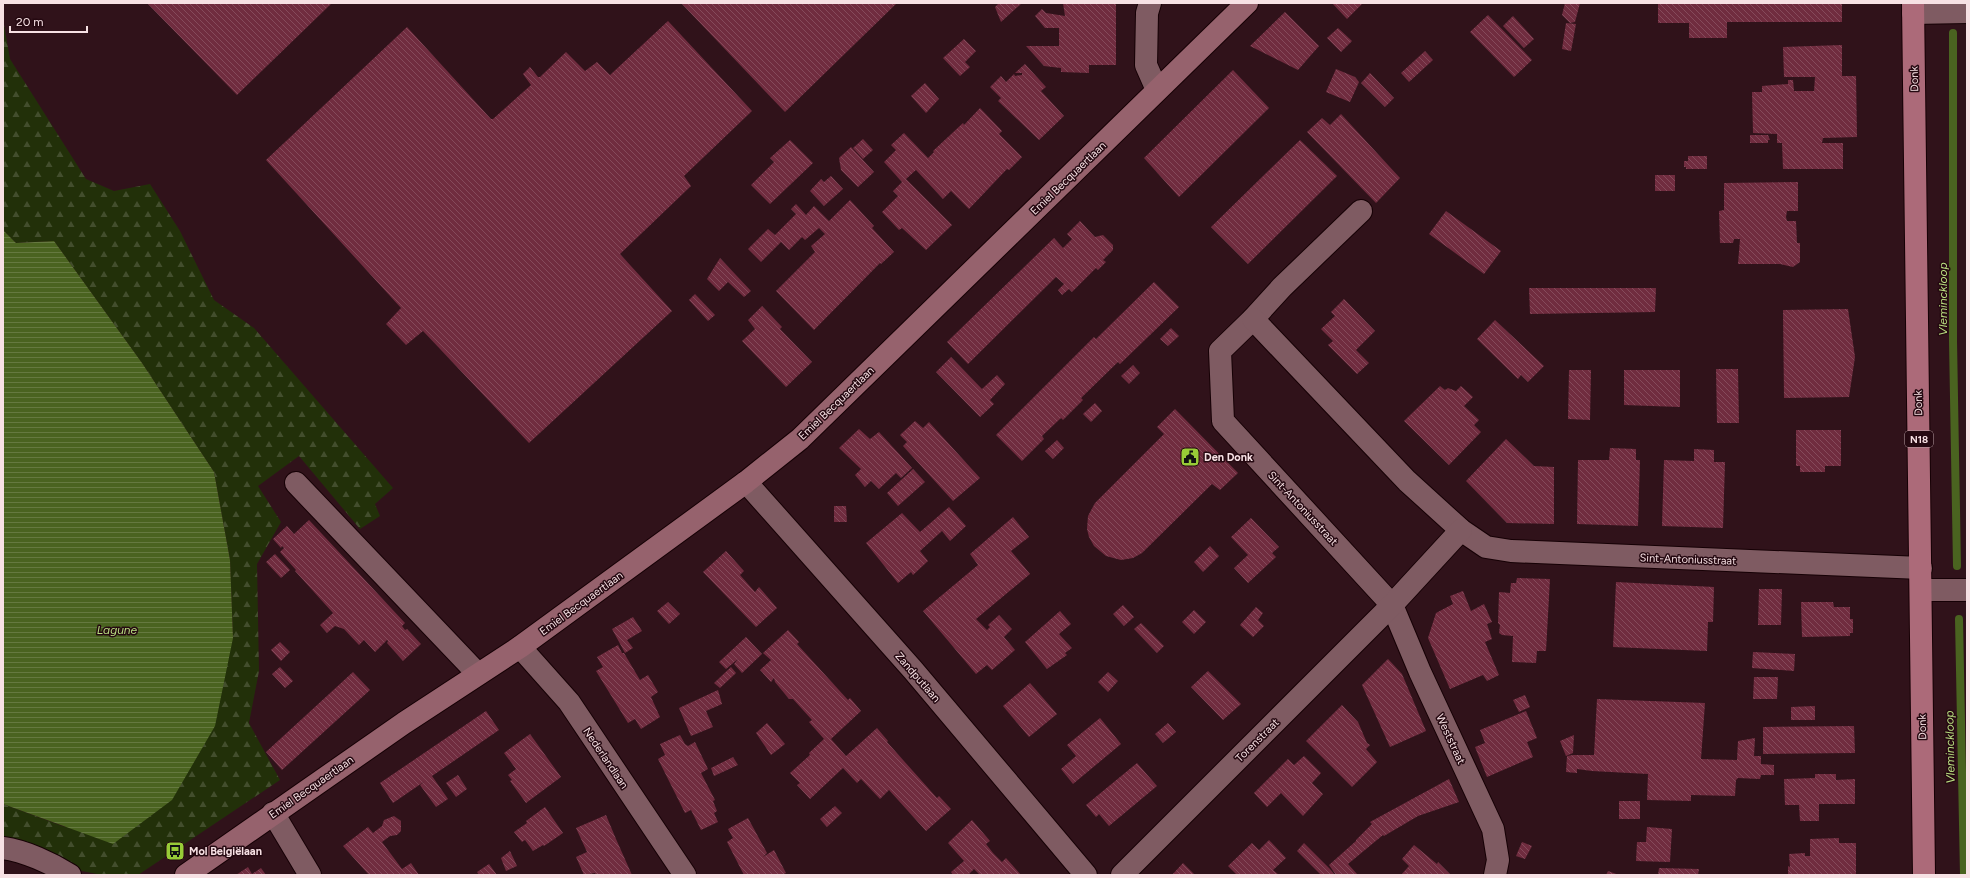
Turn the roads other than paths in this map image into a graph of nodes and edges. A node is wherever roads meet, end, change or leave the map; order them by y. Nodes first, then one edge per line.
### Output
1 (1150, 3) edge
2 (1247, 3) edge
3 (1913, 8) edge
4 (1967, 12) edge
5 (1157, 90) junction
6 (1361, 211) dead end
7 (1253, 319) junction
8 (746, 482) junction
9 (296, 483) dead end
10 (1461, 530) junction
11 (1921, 568) junction
12 (1921, 590) junction
13 (1967, 590) edge
14 (1392, 605) junction
15 (520, 647) junction
16 (478, 674) junction
17 (273, 813) junction
18 (3, 848) edge
19 (1081, 873) edge
20 (70, 875) edge
21 (186, 875) edge
22 (310, 875) edge
23 (685, 875) edge
24 (1122, 875) edge
25 (1495, 875) edge
26 (1924, 875) edge

1 - 5 street
2 - 5 street, Emiel Becquaertlaan
3 - 4 street
3 - 11 main road, Donk / N18
5 - 8 street, Emiel Becquaertlaan
6 - 7 street, Sint-Antoniusstraat
7 - 10 street, Sint-Antoniusstraat
7 - 14 street, Sint-Antoniusstraat
8 - 15 street, Emiel Becquaertlaan
8 - 19 street, Zandputlaan
9 - 16 street
10 - 11 street, Sint-Antoniusstraat
10 - 14 street
11 - 12 main road, Donk / N18
12 - 13 street
12 - 26 main road, Donk / N18
14 - 24 street, Torenstraat
14 - 25 street, Weststraat
15 - 16 street, Emiel Becquaertlaan
15 - 23 street, Nederlandlaan
16 - 17 street, Emiel Becquaertlaan
17 - 21 street, Emiel Becquaertlaan
17 - 22 street
18 - 20 street

